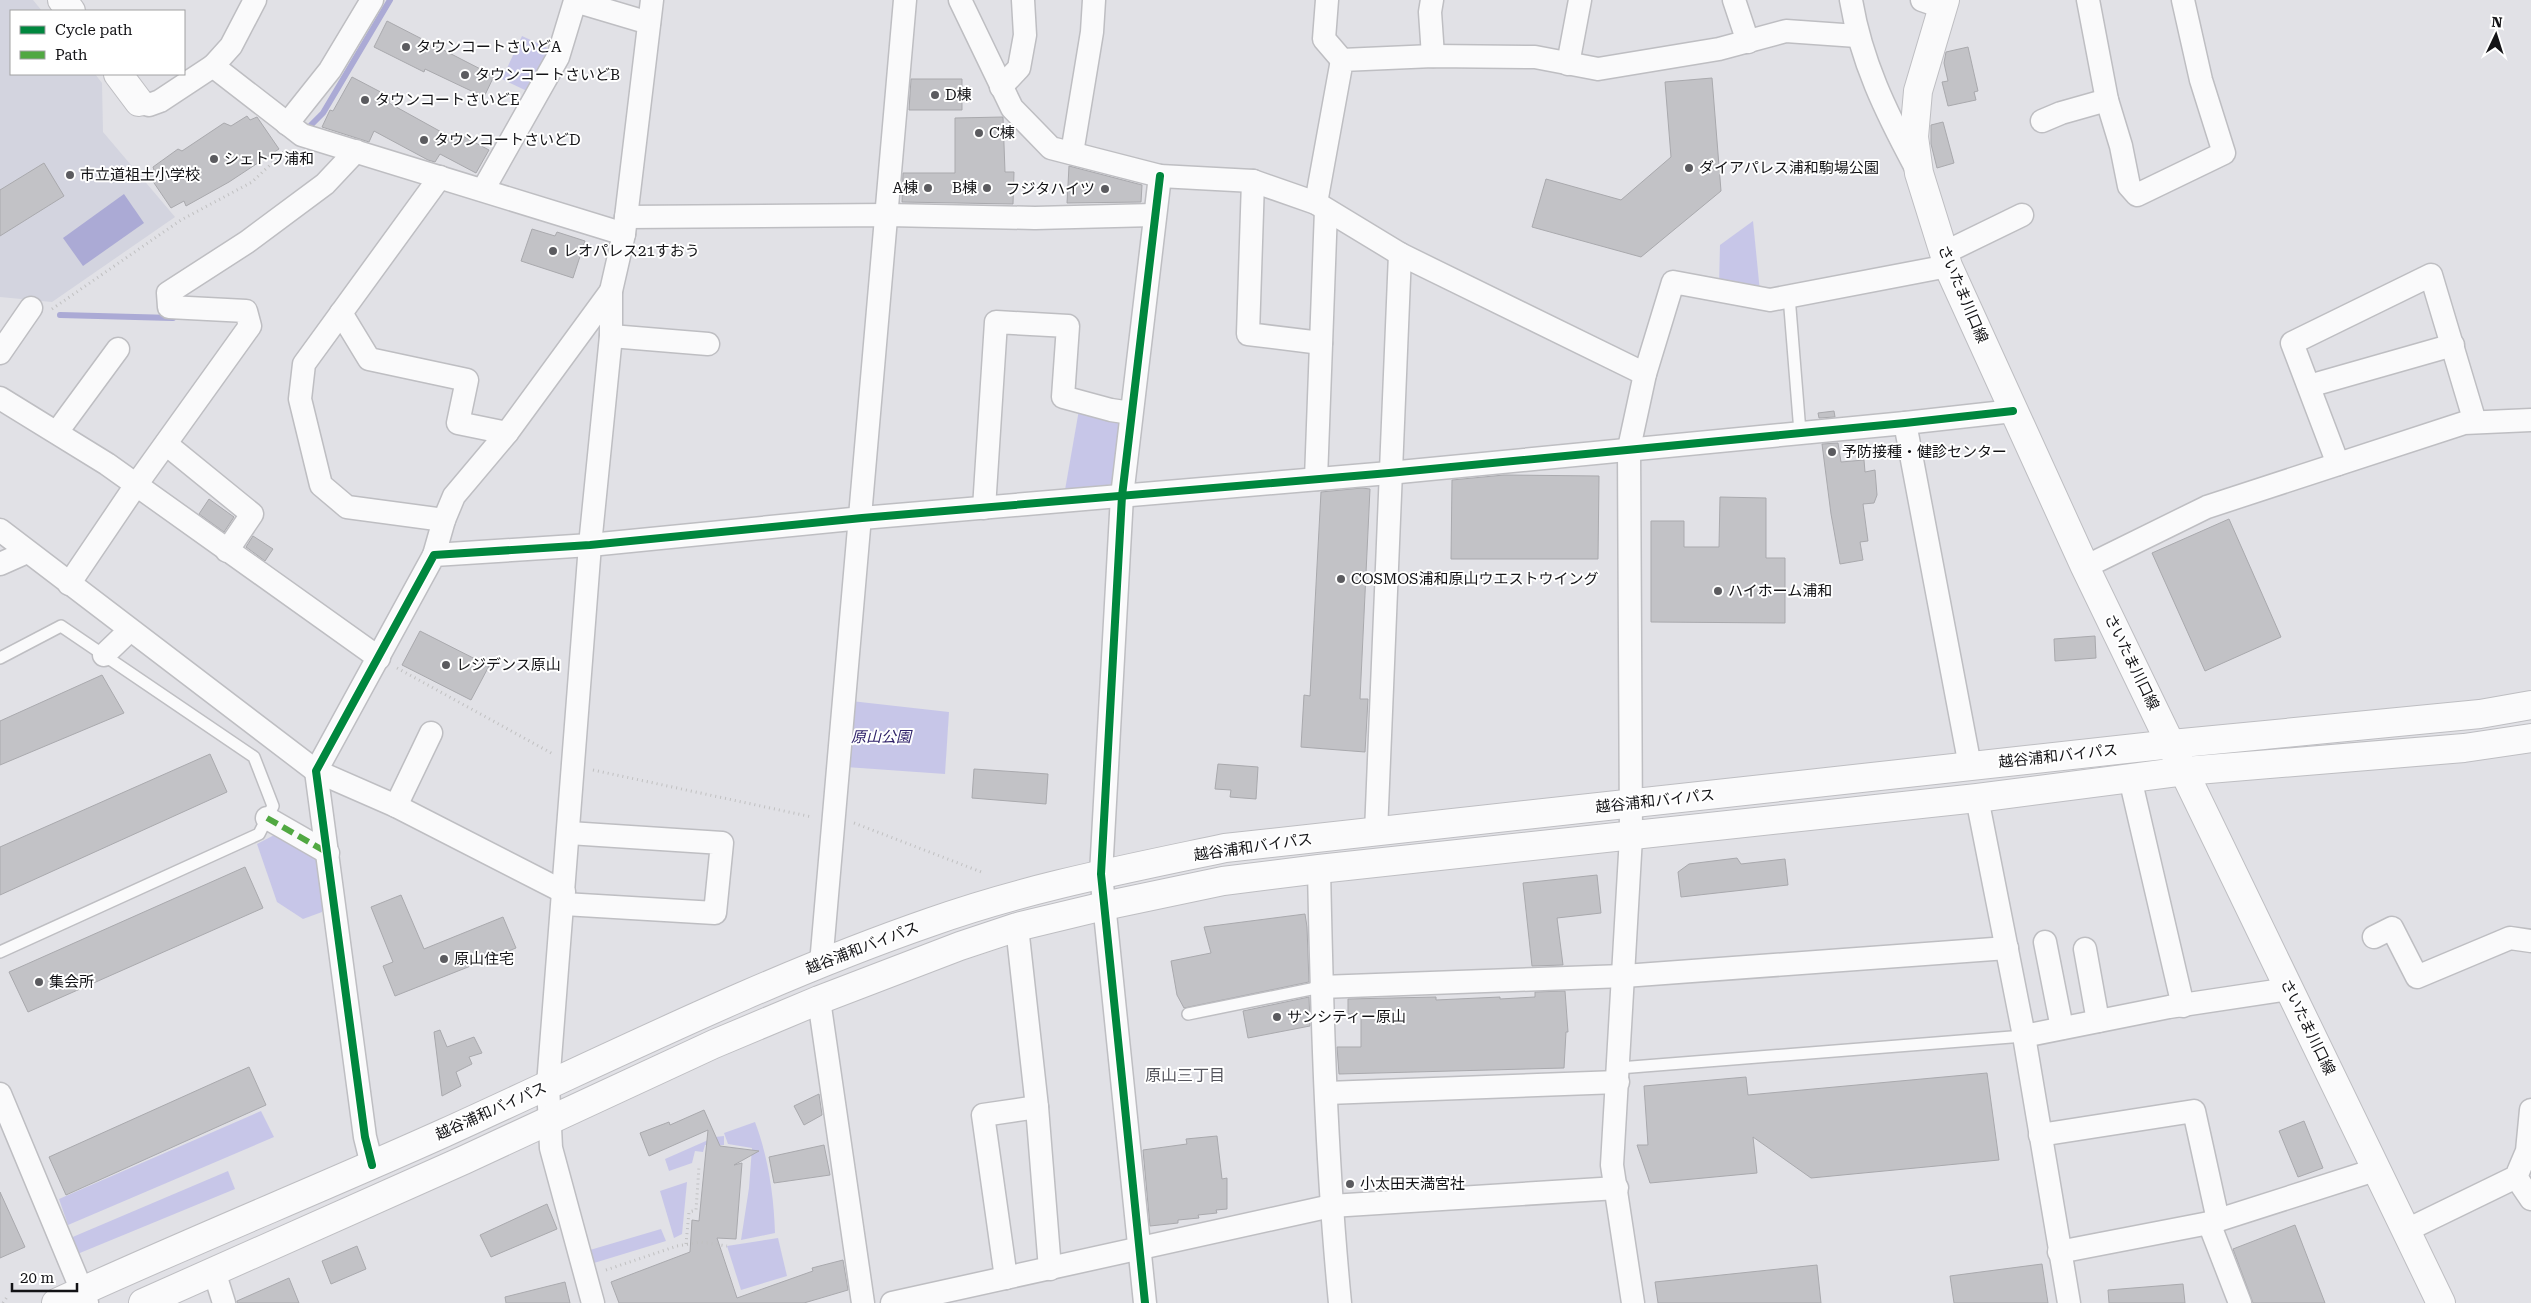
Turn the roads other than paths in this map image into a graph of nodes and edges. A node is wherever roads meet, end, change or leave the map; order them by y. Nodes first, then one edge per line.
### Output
1 (62, 0) edge
2 (255, 0) edge
3 (372, 0) edge
4 (574, 0) edge
5 (652, 0) edge
6 (905, 0) edge
7 (960, 0) edge
8 (1023, 0) edge
9 (1094, 0) edge
10 (1326, 0) edge
11 (1432, 0) edge
12 (1580, 0) edge
13 (1734, 0) edge
14 (1851, 0) edge
15 (2088, 0) edge
16 (2184, 0) edge
17 (1936, 2) edge
18 (70, 10) edge
19 (649, 23) junction
20 (1857, 36) junction
21 (1748, 42) junction
22 (1433, 56) junction
23 (1342, 60) junction
24 (1568, 64) junction
25 (213, 66) junction
26 (119, 75) edge
27 (1001, 86) junction
28 (2107, 100) junction
29 (139, 102) joint
30 (2042, 121) dead end
31 (295, 129) junction
32 (356, 151) junction
33 (1072, 153) junction
34 (1919, 173) junction
35 (1160, 176) junction
36 (440, 177) junction
37 (1253, 181) junction
38 (483, 190) junction
39 (1321, 206) junction
40 (888, 215) junction
41 (1154, 215) junction
42 (2022, 215) dead end
43 (625, 226) junction
44 (1400, 254) junction
45 (1946, 260) junction
46 (611, 291) junction
47 (1789, 296) junction
48 (30, 308) road end
49 (340, 313) junction
50 (611, 336) junction
51 (1321, 343) junction
52 (708, 344) dead end
53 (2453, 345) junction
54 (118, 349) dead end
55 (0, 353) edge
56 (1645, 374) junction
57 (2309, 386) junction
58 (0, 398) edge
59 (2013, 411) junction
60 (1131, 413) junction
61 (2531, 420) edge
62 (2475, 422) junction
63 (1905, 424) junction
64 (57, 432) junction
65 (1800, 432) junction
66 (507, 433) junction
67 (166, 444) junction
68 (1629, 448) junction
69 (2338, 464) junction
70 (1389, 473) junction
71 (1316, 479) junction
72 (136, 485) junction
73 (1122, 496) junction
74 (984, 508) junction
75 (862, 518) junction
76 (444, 520) junction
77 (0, 530) edge
78 (590, 545) junction
79 (227, 551) junction
80 (27, 552) junction
81 (434, 555) junction
82 (0, 564) edge
83 (2086, 567) junction
84 (69, 584) junction
85 (129, 631) junction
86 (104, 655) junction
87 (0, 658) edge
88 (379, 658) junction
89 (2531, 705) edge
90 (431, 733) dead end
91 (2531, 738) edge
92 (2172, 744) junction
93 (1970, 766) junction
94 (316, 771) junction
95 (2185, 771) junction
96 (2130, 778) junction
97 (1976, 798) junction
98 (1631, 804) junction
99 (396, 806) junction
100 (267, 818) junction
101 (1376, 832) junction
102 (569, 833) junction
103 (1632, 837) junction
104 (328, 853) junction
105 (1319, 869) junction
106 (1101, 874) junction
107 (564, 898) junction
108 (1104, 906) junction
109 (1017, 927) junction
110 (2374, 937) dead end
111 (2531, 941) edge
112 (2045, 942) dead end
113 (2007, 948) junction
114 (2085, 949) dead end
115 (0, 952) edge
116 (821, 964) junction
117 (1624, 976) junction
118 (1321, 987) junction
119 (2289, 988) junction
120 (819, 1000) junction
121 (2183, 1006) junction
122 (1188, 1014) dead end
123 (2098, 1021) junction
124 (2062, 1028) junction
125 (2024, 1036) junction
126 (1619, 1075) junction
127 (548, 1085) junction
128 (1327, 1093) junction
129 (0, 1094) edge
130 (1037, 1107) junction
131 (2531, 1110) edge
132 (549, 1119) junction
133 (2040, 1135) junction
134 (2529, 1150) edge
135 (372, 1165) junction
136 (2378, 1169) junction
137 (2516, 1177) junction
138 (1617, 1188) junction
139 (2531, 1199) edge
140 (1331, 1206) junction
141 (2213, 1222) junction
142 (2407, 1230) junction
143 (1139, 1250) junction
144 (2059, 1252) junction
145 (1050, 1269) junction
146 (214, 1271) junction
147 (1006, 1278) junction
148 (85, 1297) edge
149 (56, 1303) edge
150 (142, 1303) edge
151 (224, 1303) edge
152 (593, 1303) edge
153 (863, 1303) edge
154 (892, 1303) edge
155 (1145, 1303) edge
156 (1340, 1303) edge
157 (1633, 1303) edge
158 (2069, 1303) edge
159 (2240, 1303) edge
160 (2441, 1303) edge

1 - 18 main road
2 - 25 street
3 - 31 street
4 - 19 street
4 - 38 street
5 - 19 street
6 - 40 street
7 - 27 street
8 - 27 street
9 - 33 street
10 - 23 street
11 - 22 street
12 - 24 street
13 - 21 street
14 - 20 street
15 - 28 street
16 - 28 street
17 - 34 main road, さいたま川口線
19 - 43 street
20 - 21 street
20 - 34 street
21 - 24 street
22 - 23 street
22 - 24 street
23 - 39 street
25 - 29 street
25 - 31 street
26 - 29 main road
27 - 33 street
28 - 30 street
31 - 32 street
32 - 36 street
32 - 67 street
33 - 35 street
34 - 45 main road, さいたま川口線
35 - 37 street
35 - 41 street
36 - 38 street
36 - 49 street
37 - 39 street
37 - 51 street
38 - 43 street
39 - 44 street
39 - 51 street
40 - 41 street
40 - 43 street
40 - 75 street
41 - 60 street
42 - 45 street
43 - 46 street
44 - 56 street
44 - 70 street
45 - 47 street
45 - 59 main road, さいたま川口線
46 - 50 street
46 - 66 street
47 - 56 street
47 - 65 lane
48 - 55 street
49 - 66 street
49 - 76 street
50 - 52 street
50 - 78 street
51 - 71 street
53 - 57 street
53 - 57 street
53 - 62 street
54 - 64 street
56 - 68 street
57 - 69 street
58 - 64 street
59 - 63 street
59 - 83 main road, さいたま川口線
60 - 73 street
60 - 74 street
61 - 62 street
62 - 69 street
63 - 65 street
63 - 93 street
64 - 72 street
65 - 68 street
66 - 76 street
67 - 72 street
67 - 79 street
68 - 70 street
68 - 98 street
69 - 83 street
70 - 71 street
70 - 101 street
71 - 73 street
72 - 79 street
72 - 84 street
73 - 74 street
73 - 106 street
74 - 75 street
75 - 78 street
75 - 116 street
76 - 81 street
77 - 80 street
78 - 81 street
78 - 102 street
79 - 88 street
80 - 82 street
80 - 84 street
81 - 88 street
83 - 92 main road, さいたま川口線
84 - 85 street
85 - 86 street
85 - 94 street
86 - 87 lane
86 - 100 lane
88 - 94 street
89 - 92 main road, 越谷浦和バイパス
90 - 99 street
91 - 95 main road, 越谷浦和バイパス
92 - 93 main road, 越谷浦和バイパス
92 - 95 main road, さいたま川口線
93 - 98 main road, 越谷浦和バイパス
94 - 99 street
94 - 104 street
95 - 96 main road, 越谷浦和バイパス
95 - 119 main road, さいたま川口線
96 - 97 main road, 越谷浦和バイパス
96 - 121 street
97 - 103 main road, 越谷浦和バイパス
97 - 113 street
98 - 101 main road, 越谷浦和バイパス
98 - 103 street
99 - 107 street
100 - 104 street
100 - 115 lane
101 - 106 main road, 越谷浦和バイパス
102 - 107 street
102 - 107 street
103 - 105 main road, 越谷浦和バイパス
103 - 117 street
104 - 135 street
105 - 108 main road, 越谷浦和バイパス
105 - 118 street
106 - 108 street
106 - 116 main road, 越谷浦和バイパス
107 - 127 street
108 - 109 main road, 越谷浦和バイパス
108 - 143 street
109 - 120 main road, 越谷浦和バイパス
109 - 130 street
110 - 111 street
112 - 124 street
113 - 117 street
113 - 125 street
114 - 123 street
116 - 127 main road, 越谷浦和バイパス
117 - 118 street
117 - 126 street
118 - 122 lane
118 - 128 street
119 - 121 street
119 - 136 main road, さいたま川口線
120 - 132 main road, 越谷浦和バイパス
120 - 153 street
121 - 123 street
123 - 124 street
124 - 125 street
125 - 126 lane
125 - 133 street
126 - 128 street
126 - 138 street
127 - 132 street
127 - 135 main road, 越谷浦和バイパス
128 - 140 street
129 - 148 street
130 - 145 street
130 - 147 street
131 - 134 street
132 - 146 main road, 越谷浦和バイパス
132 - 152 street
133 - 141 street
133 - 144 street
134 - 137 street
135 - 148 main road, 越谷浦和バイパス
136 - 141 street
136 - 142 main road, さいたま川口線
137 - 139 street
137 - 142 street
138 - 140 street
138 - 157 street
140 - 143 street
140 - 156 street
141 - 144 street
141 - 159 street
142 - 160 main road, さいたま川口線
143 - 145 street
143 - 155 street
144 - 158 street
145 - 147 street
146 - 150 main road, 越谷浦和バイパス
146 - 151 street
147 - 154 street
148 - 149 main road, 越谷浦和バイパス

